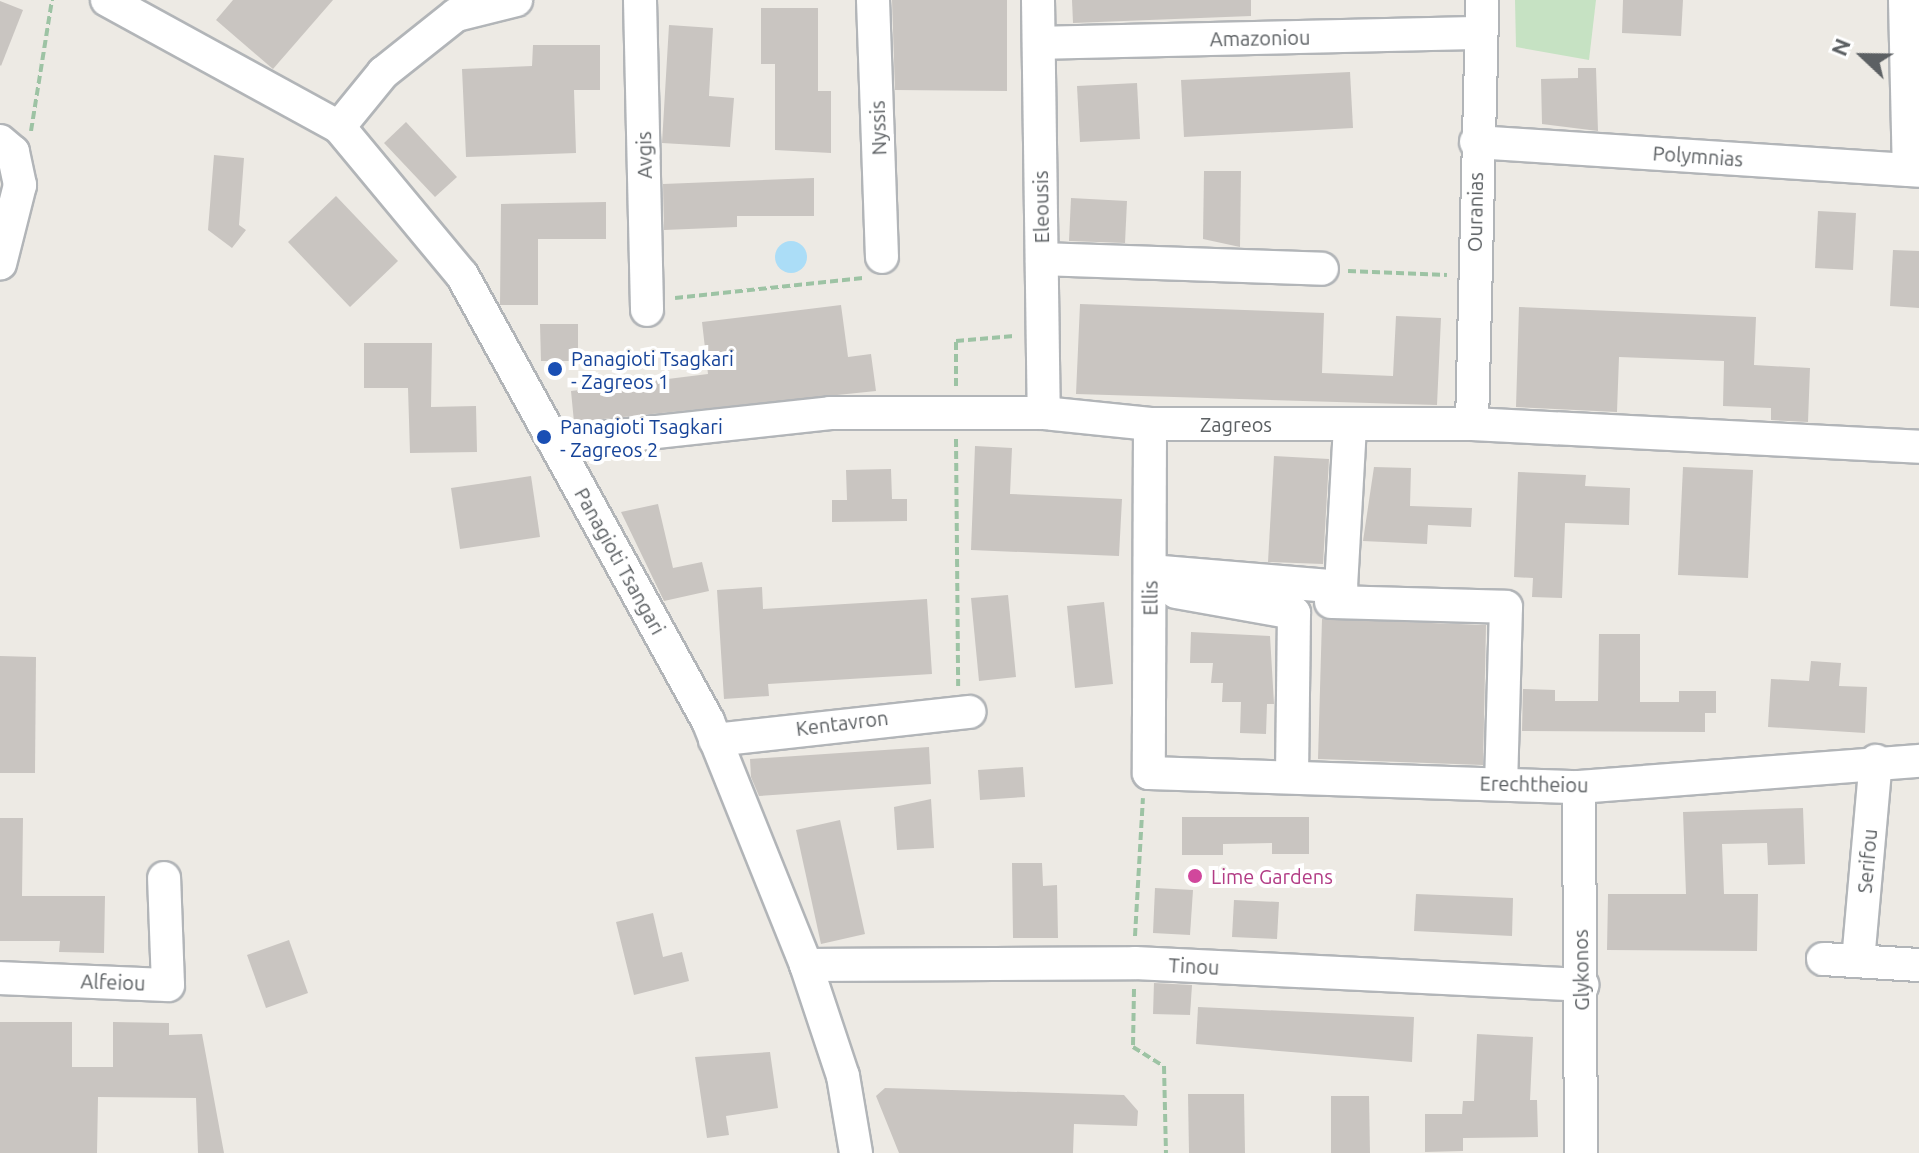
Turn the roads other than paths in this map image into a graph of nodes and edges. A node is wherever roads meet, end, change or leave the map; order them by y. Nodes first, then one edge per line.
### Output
1 (107, 0) edge
2 (516, 0) edge
3 (640, 0) edge
4 (873, 0) edge
5 (1038, 0) edge
6 (1482, 0) edge
7 (1905, 0) edge
8 (1481, 33) junction
9 (1039, 43) junction
10 (1913, 63) edge
11 (339, 127) junction
12 (1476, 142) junction
13 (6, 146) edge
14 (1914, 170) edge
15 (882, 257) road end
16 (1042, 259) junction
17 (0, 264) edge
18 (1322, 269) road end
19 (647, 310) road end
20 (1044, 413) junction
21 (1150, 424) junction
22 (1350, 424) junction
23 (1472, 424) junction
24 (555, 443) junction
25 (1919, 447) edge
26 (1150, 579) junction
27 (1331, 602) dead end
28 (963, 712) road end
29 (715, 740) junction
30 (1876, 761) junction
31 (1919, 761) edge
32 (1149, 773) joint
33 (1292, 777) junction
34 (1501, 784) junction
35 (1579, 787) junction
36 (164, 878) dead end
37 (1823, 959) dead end
38 (1858, 961) junction
39 (806, 965) junction
40 (1919, 965) edge
41 (0, 978) edge
42 (1582, 985) junction
43 (856, 1153) edge
44 (1581, 1153) edge

1 - 11 street, Panagioti Tsangari
2 - 11 street
3 - 19 street, Avgis
4 - 15 street, Nyssis
5 - 9 street, Eleousis
6 - 8 street, Ouranias
7 - 10 street
8 - 9 street, Amazoniou
8 - 12 street, Ouranias
9 - 16 street, Eleousis
10 - 14 street
11 - 24 street, Panagioti Tsangari
12 - 14 street, Polymnias
12 - 23 street, Ouranias
13 - 17 street
16 - 18 street
16 - 20 street, Eleousis
20 - 21 street, Zagreos
20 - 24 street, Zagreos
21 - 22 street, Zagreos
21 - 26 street, Ellis
22 - 23 street, Zagreos
22 - 26 street
23 - 25 street, Zagreos
24 - 29 street, Panagioti Tsangari
26 - 32 street, Ellis
26 - 33 street
27 - 34 street
28 - 29 street, Kentavron
29 - 39 street, Panagioti Tsangari
30 - 31 street, Erechtheiou
30 - 35 street, Erechtheiou
30 - 38 street, Serifou
32 - 33 street, Erechtheiou
33 - 34 street, Erechtheiou
34 - 35 street, Erechtheiou
35 - 42 street, Glykonos
36 - 41 street, Alfeiou
37 - 38 street
38 - 40 street
39 - 42 street, Tinou
39 - 43 street, Panagioti Tsangari
42 - 44 street, Glykonos

